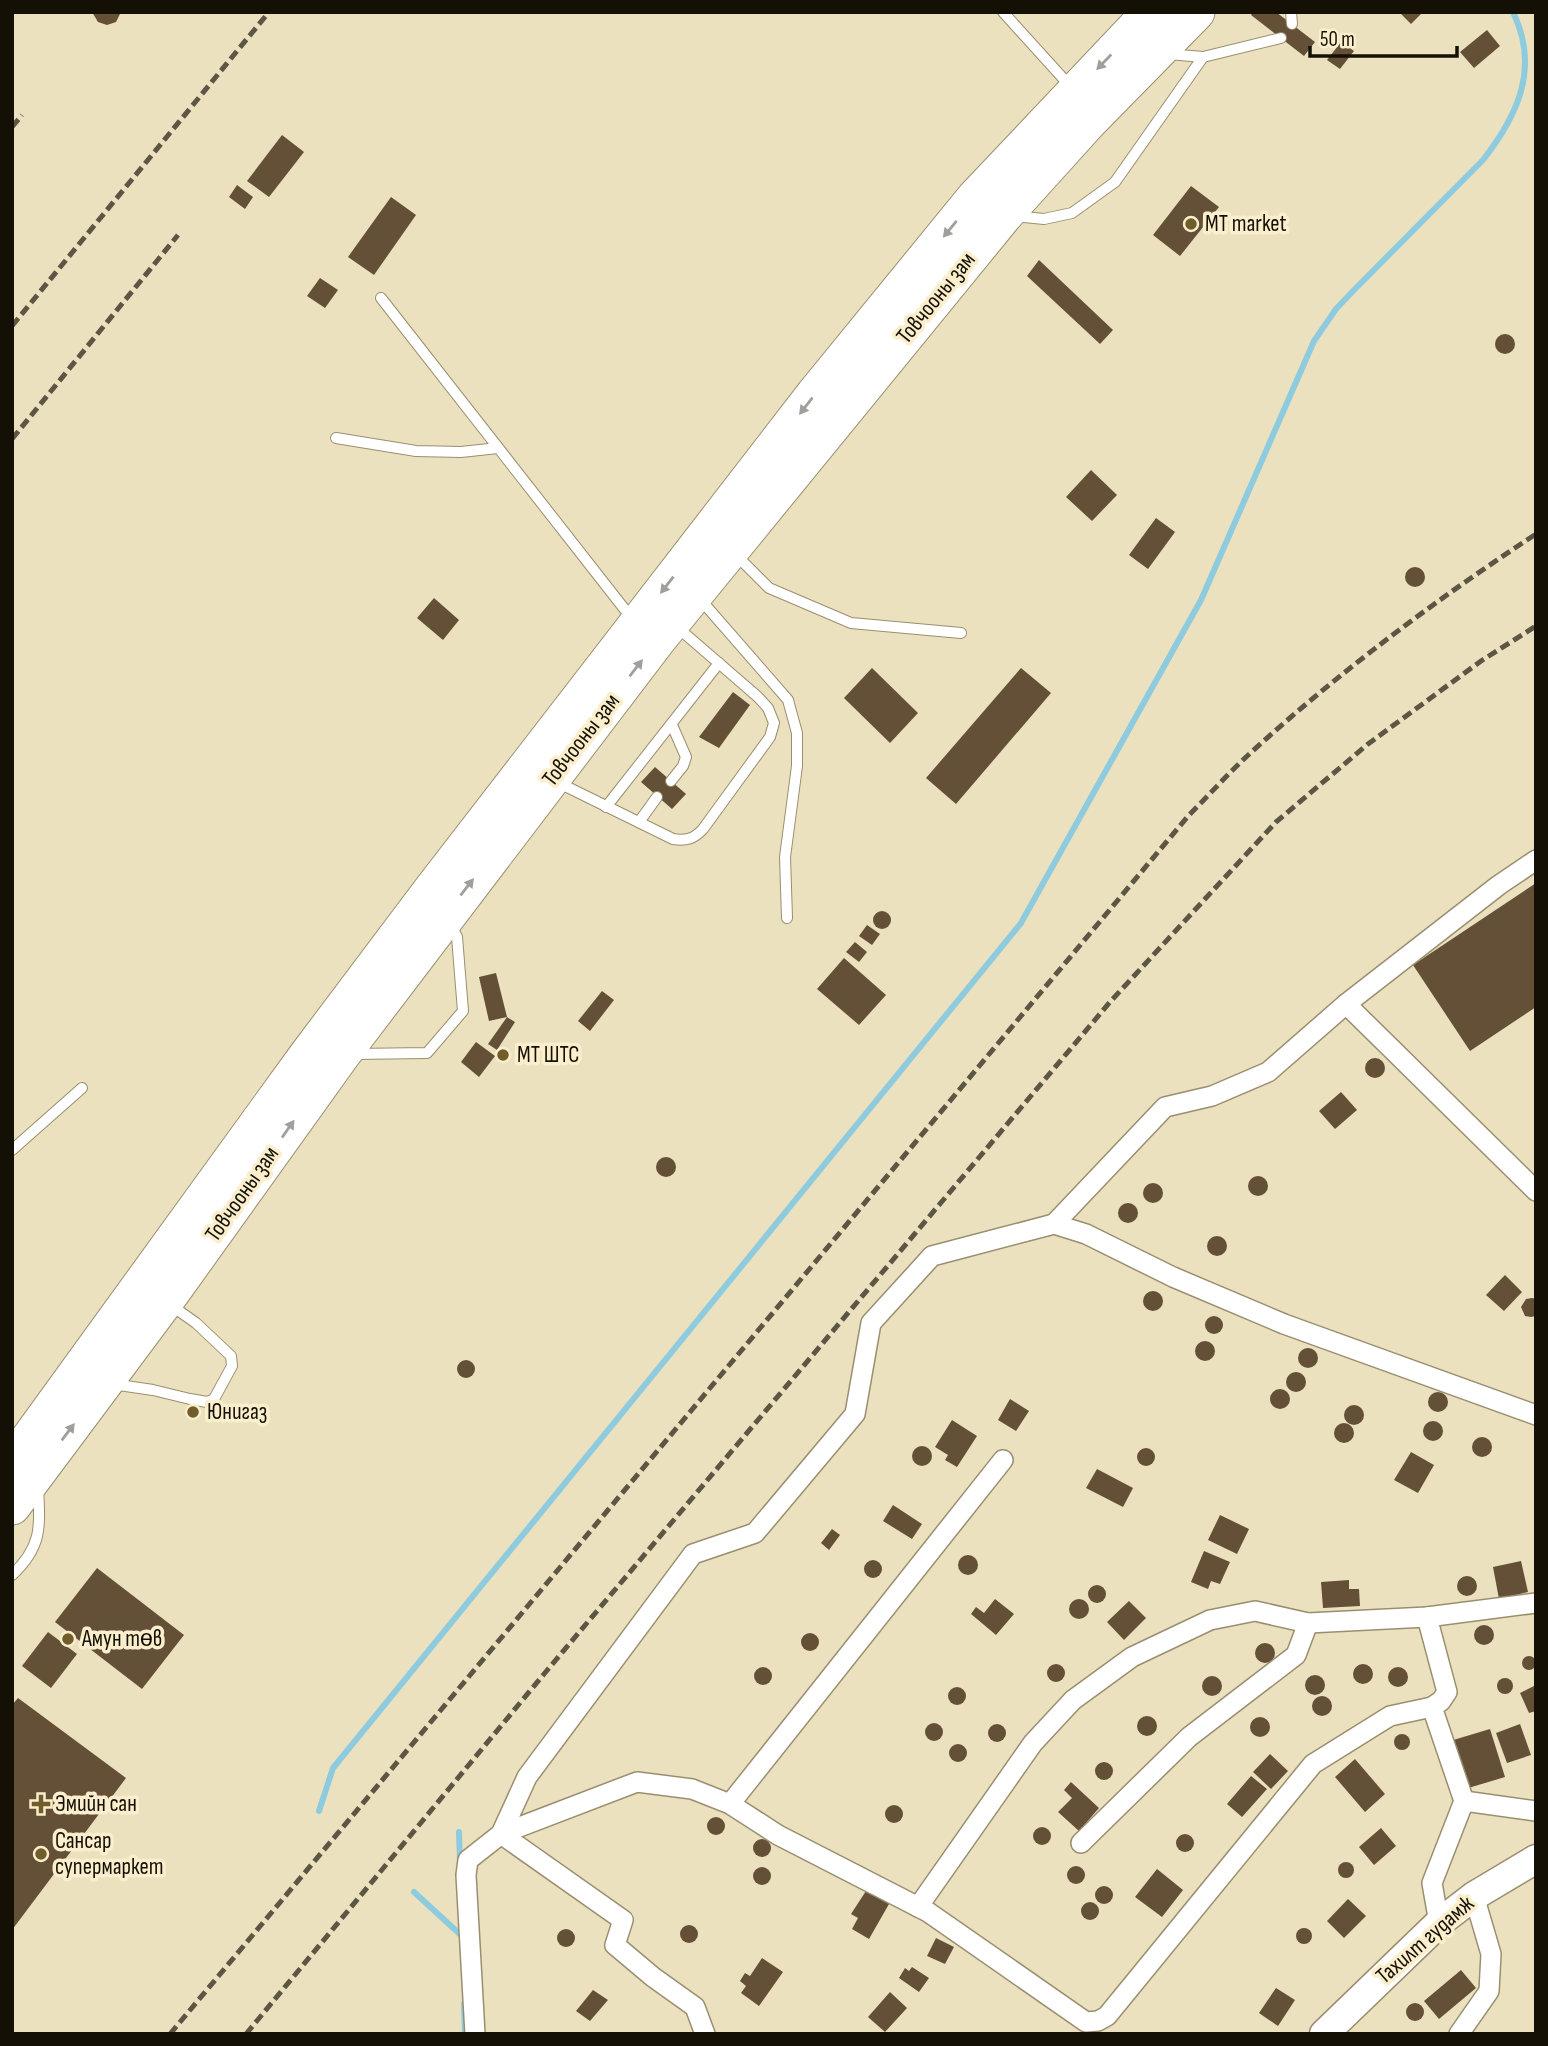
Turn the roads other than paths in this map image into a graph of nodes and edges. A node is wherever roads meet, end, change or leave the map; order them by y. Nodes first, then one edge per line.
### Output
1 (1003, 12) edge
2 (1151, 12) edge
3 (1196, 12) edge
4 (1291, 12) edge
5 (1292, 24) dead end
6 (1281, 38) dead end
7 (1156, 53) junction
8 (1203, 57) junction
9 (1075, 91) junction
10 (1004, 215) junction
11 (381, 299) dead end
12 (336, 438) dead end
13 (498, 448) junction
14 (730, 550) junction
15 (695, 593) junction
16 (654, 623) junction
17 (961, 633) dead end
18 (719, 663) junction
19 (672, 725) junction
20 (551, 778) junction
21 (671, 781) dead end
22 (657, 797) dead end
23 (606, 807) junction
24 (639, 822) junction
25 (1536, 860) edge
26 (445, 916) junction
27 (787, 918) dead end
28 (1346, 1004) junction
29 (341, 1054) junction
30 (82, 1088) dead end
31 (12, 1150) edge
32 (1536, 1191) edge
33 (1054, 1224) junction
34 (165, 1301) junction
35 (106, 1382) junction
36 (1536, 1415) edge
37 (24, 1454) edge
38 (1003, 1460) dead end
39 (12, 1506) edge
40 (12, 1575) edge
41 (1536, 1603) edge
42 (1427, 1617) junction
43 (1308, 1623) junction
44 (1432, 1707) junction
45 (1464, 1801) junction
46 (730, 1804) junction
47 (1536, 1811) edge
48 (501, 1834) junction
49 (1081, 1843) dead end
50 (1536, 1858) edge
51 (1474, 1896) junction
52 (918, 1907) junction
53 (1439, 1923) junction
54 (1091, 2028) edge
55 (475, 2034) edge
56 (705, 2034) edge
57 (1324, 2034) edge
58 (1459, 2034) edge

1 - 9 lane
2 -> 9 highway, Товчооны зам
3 - 7 highway, Товчооны зам
4 - 5 lane
6 - 8 lane
7 - 8 lane
7 - 10 highway, Товчооны зам
8 - 10 lane
9 -> 16 highway, Товчооны зам
10 - 14 highway, Товчооны зам
11 - 13 lane
12 - 13 lane
13 - 16 lane
14 - 15 highway, Товчооны зам
14 - 17 lane
15 - 16 highway, Товчооны зам
15 - 27 lane
16 - 18 lane
20 -> 16 highway, Товчооны зам
16 - 37 highway, Товчооны зам
18 - 19 lane
18 - 24 lane
19 - 21 lane
19 - 23 lane
20 - 23 lane
26 -> 20 highway, Товчооны зам
22 - 24 lane
23 - 24 lane
25 - 28 street
26 - 29 highway, Товчооны зам
26 - 29 lane
28 - 32 street
28 - 33 street
34 -> 29 highway, Товчооны зам
30 - 31 lane
33 - 36 street
33 - 48 street
34 - 35 highway, Товчооны зам
34 - 35 lane
37 -> 35 highway, Товчооны зам
37 - 39 highway, Товчооны зам
37 - 40 lane
38 - 46 street
41 - 42 street
42 - 43 street
42 - 44 street
43 - 49 street
43 - 52 street
44 - 45 street
44 - 54 street
45 - 47 street
45 - 53 street
46 - 48 street
46 - 52 street
48 - 55 street
48 - 56 street
50 - 51 main road, Тахилт гудамж
51 - 53 main road, Тахилт гудамж
51 - 58 street
52 - 54 street
53 - 57 main road, Тахилт гудамж

